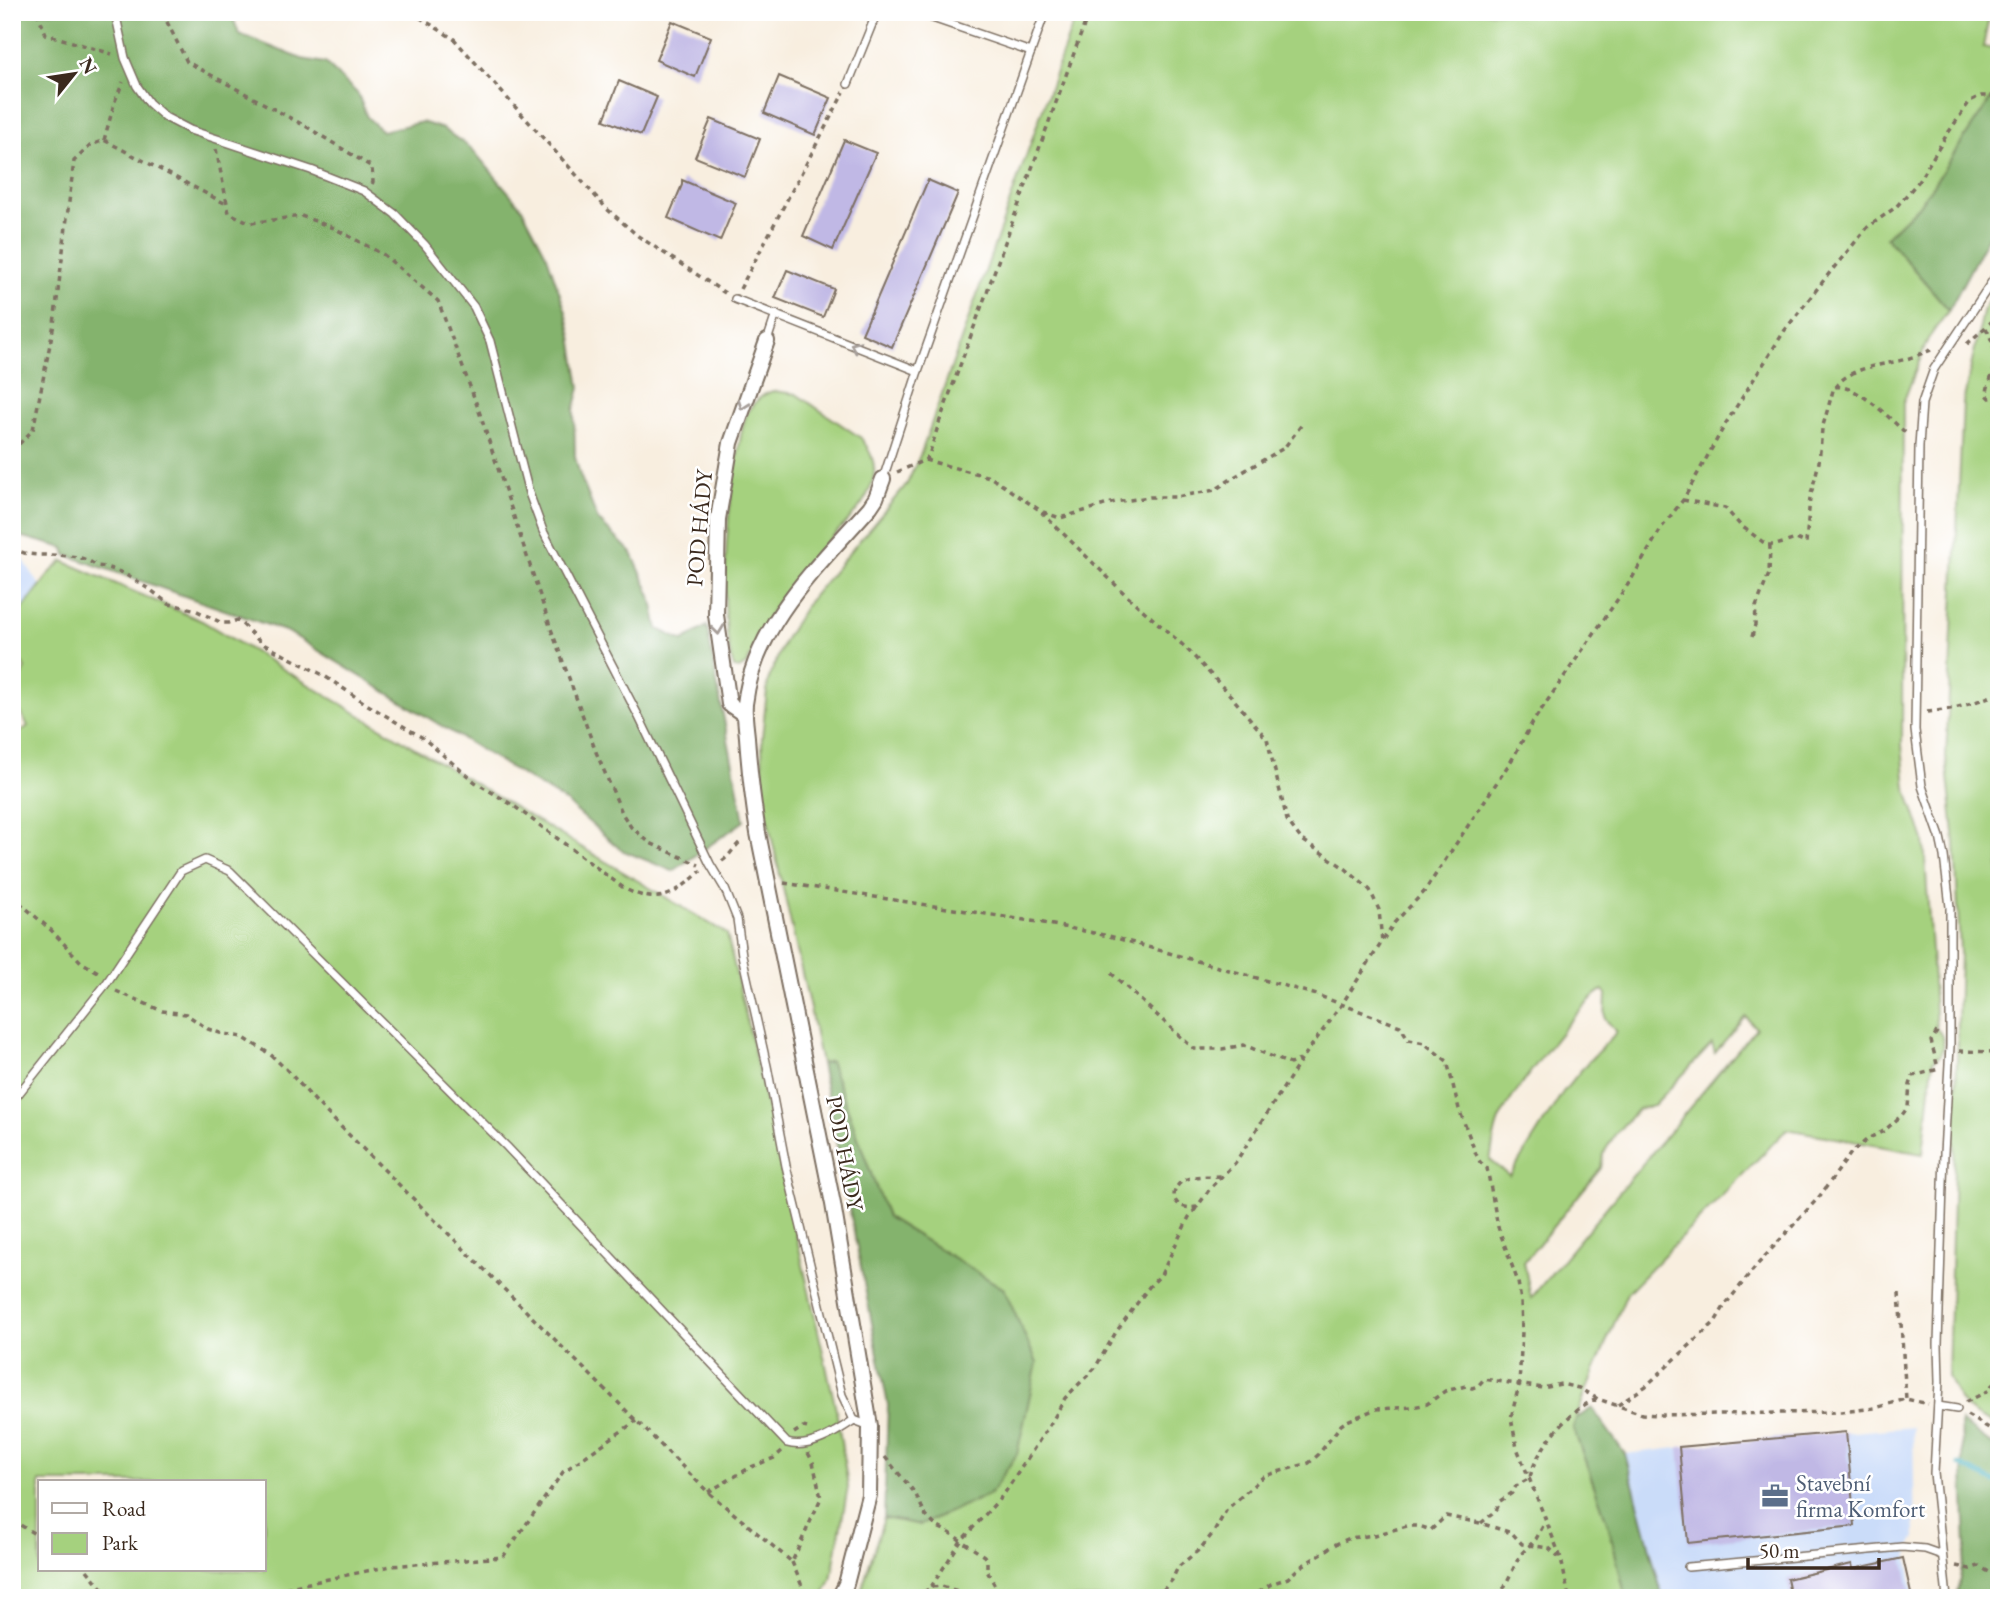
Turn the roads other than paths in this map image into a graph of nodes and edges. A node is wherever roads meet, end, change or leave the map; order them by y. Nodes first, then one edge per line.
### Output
1 (115, 12) edge
2 (877, 12) edge
3 (915, 12) edge
4 (1045, 12) edge
5 (1031, 52) junction
6 (848, 84) road end
7 (1999, 271) edge
8 (735, 299) road end
9 (776, 314) junction
10 (767, 341) joint
11 (918, 371) junction
12 (883, 479) joint
13 (745, 715) junction
14 (12, 1102) edge
15 (1938, 1406) junction
16 (1959, 1407) road end
17 (853, 1420) junction
18 (870, 1426) junction
19 (1943, 1559) junction
20 (1688, 1567) dead end
21 (839, 1598) edge
22 (1947, 1598) edge

1 - 17 lane
2 - 6 lane
3 - 5 lane
4 - 5 lane
5 - 11 lane
7 - 15 lane
8 - 9 lane
9 - 10 lane
11 -> 9 lane
10 -> 13 street, POD HÁDY
11 - 12 lane
12 - 13 street, POD HÁDY
13 - 18 street, POD HÁDY
14 - 17 lane
15 - 16 lane
15 - 19 lane
17 - 18 lane
18 - 21 street, POD HÁDY
19 - 20 lane
19 - 22 lane

